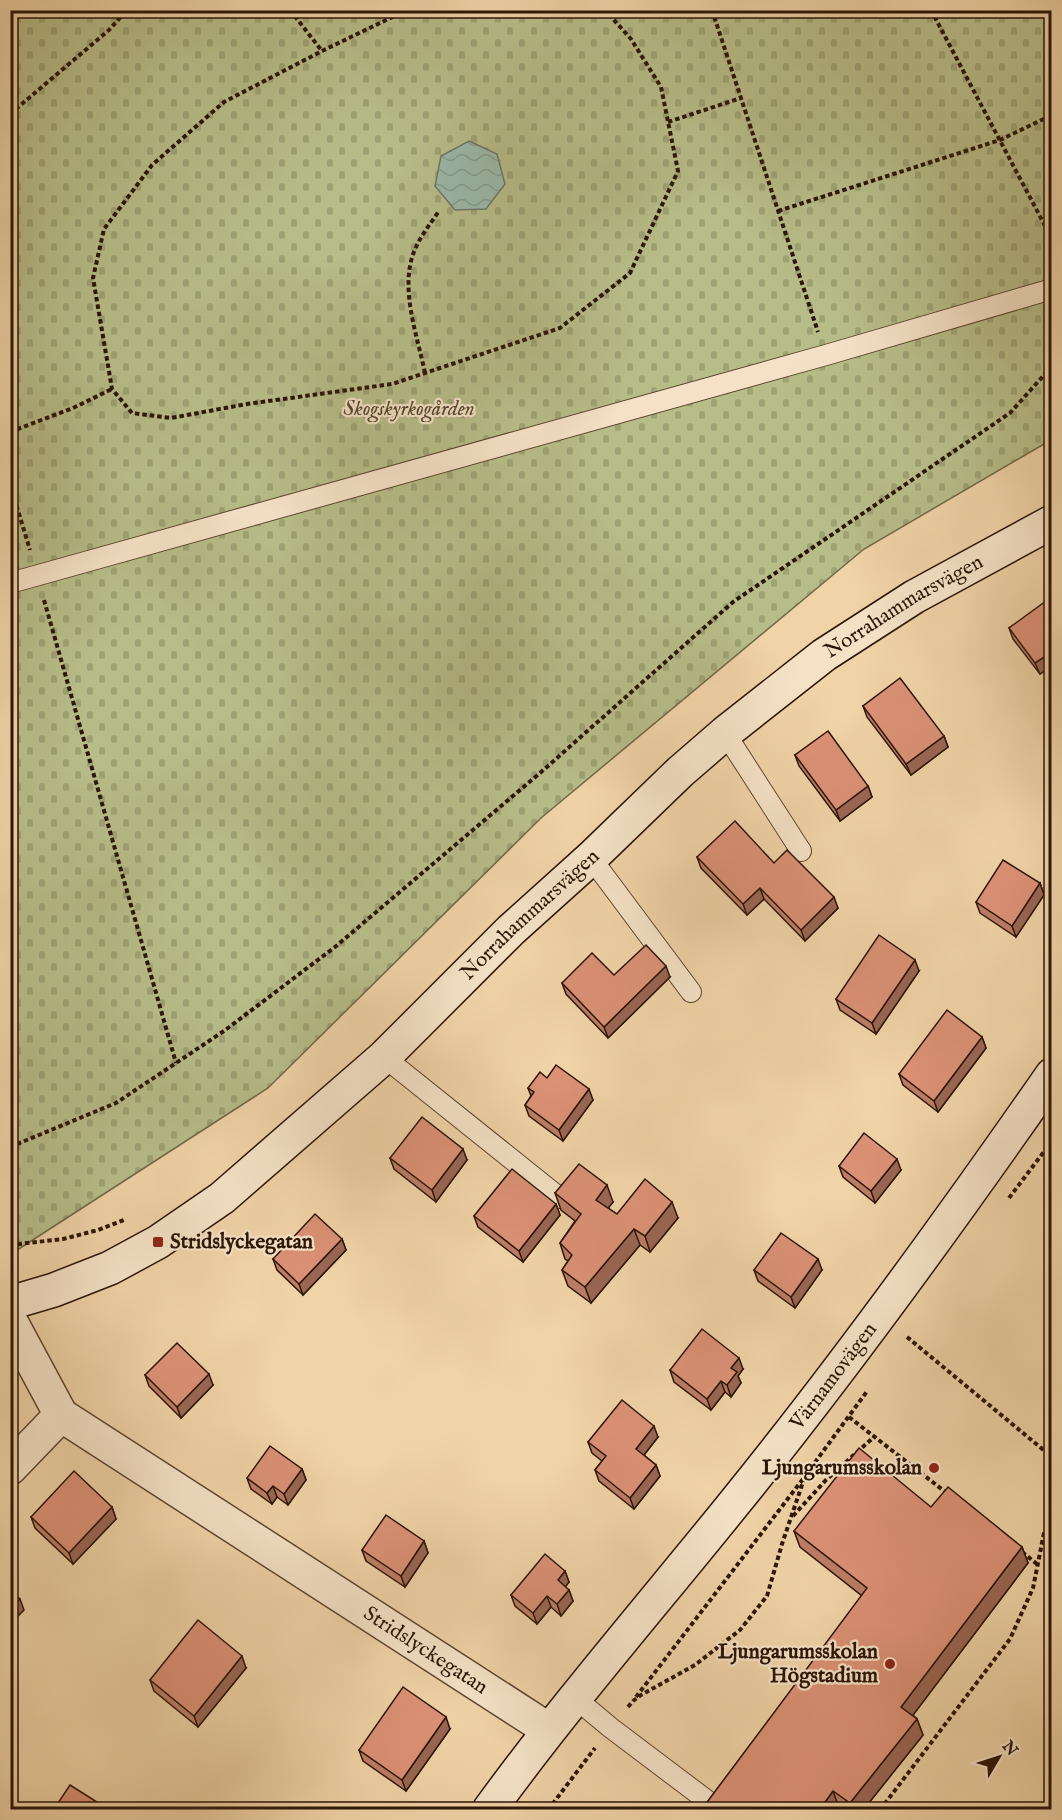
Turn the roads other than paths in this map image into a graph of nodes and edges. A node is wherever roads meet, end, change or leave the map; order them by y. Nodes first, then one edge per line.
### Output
1 (1052, 289) edge
2 (1052, 522) edge
3 (10, 582) edge
4 (725, 733) junction
5 (801, 851) dead end
6 (591, 858) junction
7 (691, 992) dead end
8 (384, 1057) junction
9 (1052, 1076) edge
10 (560, 1198) edge
11 (10, 1304) edge
12 (10, 1320) edge
13 (61, 1415) junction
14 (10, 1468) edge
15 (575, 1698) junction
16 (549, 1730) junction
17 (713, 1805) edge
18 (489, 1809) edge

1 - 3 lane
2 - 4 street, Norrahammarsvägen
4 - 5 lane
4 - 6 street, Norrahammarsvägen
6 - 7 lane
6 - 8 street, Norrahammarsvägen
8 - 10 lane
8 - 11 street, Norrahammarsvägen
9 - 15 street, Värnamovägen
12 - 13 street
13 - 14 street
13 - 16 street, Stridslyckegatan
15 - 16 street, Värnamovägen
15 - 17 lane
16 - 18 street, Värnamovägen

